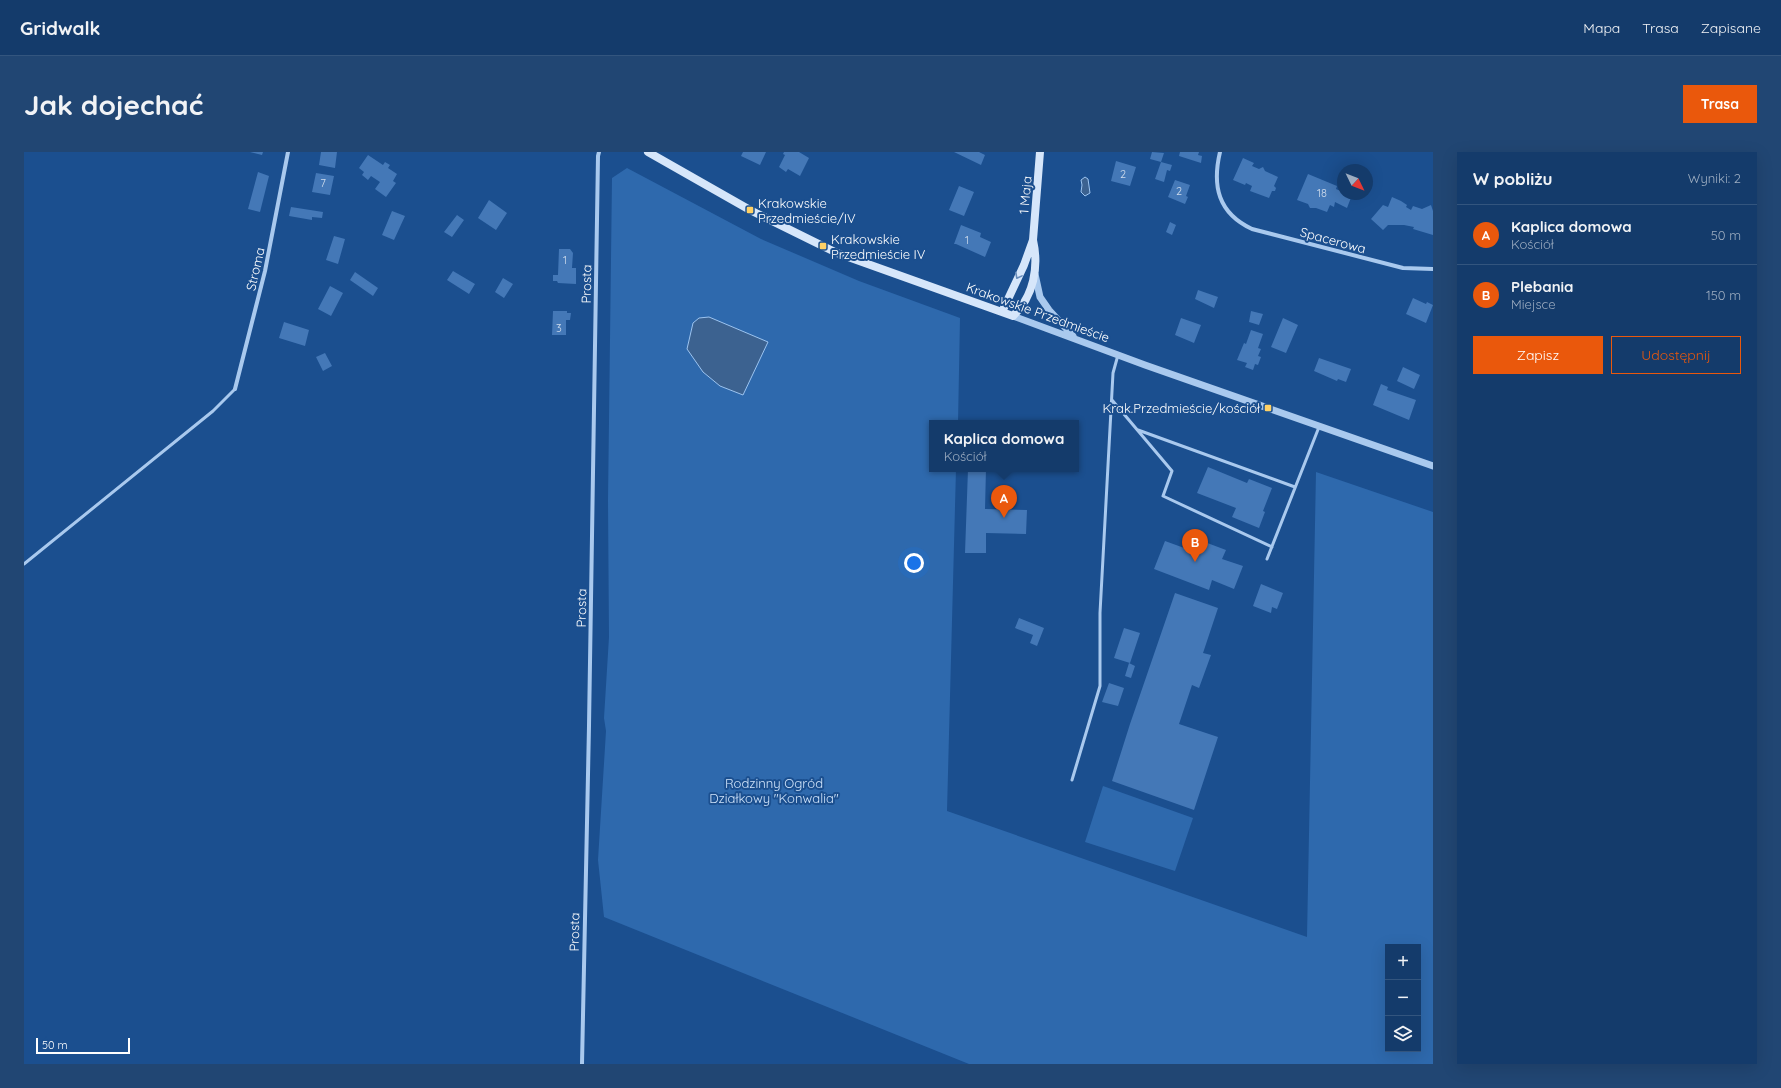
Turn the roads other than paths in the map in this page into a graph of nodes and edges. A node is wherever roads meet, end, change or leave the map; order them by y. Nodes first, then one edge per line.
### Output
1 (288, 152) edge
2 (599, 152) edge
3 (648, 152) edge
4 (1040, 152) edge
5 (1220, 152) edge
6 (1033, 240) junction
7 (1433, 269) edge
8 (1035, 272) junction
9 (1002, 312) junction
10 (1013, 316) junction
11 (1075, 338) junction
12 (1118, 355) junction
13 (235, 389) joint
14 (1112, 400) junction
15 (1320, 426) junction
16 (1136, 429) junction
17 (1433, 466) edge
18 (1295, 487) junction
19 (1272, 546) junction
20 (1266, 559) dead end
21 (24, 564) edge
22 (1072, 780) dead end
23 (582, 1064) edge

1 - 13 street, Stroma
2 - 23 street, Prosta
3 - 9 main road, Krakowskie Przedmieście
4 - 6 main road, 1 Maja
5 - 7 street, Spacerowa
6 - 8 main road, 1 Maja
6 -> 9 main road, 1 Maja
8 - 10 main road, 1 Maja
8 - 11 street, 1 Maja
9 - 10 main road, Krakowskie Przedmieście
10 - 11 street, Krakowskie Przedmieście
11 - 12 street, Krakowskie Przedmieście
12 - 14 lane
12 - 15 street, Krakowskie Przedmieście
13 - 21 lane
14 - 16 lane
14 - 22 lane
15 - 17 street, Krakowskie Przedmieście
15 - 18 lane
16 - 18 lane
16 - 19 lane
18 - 19 lane
19 - 20 lane

